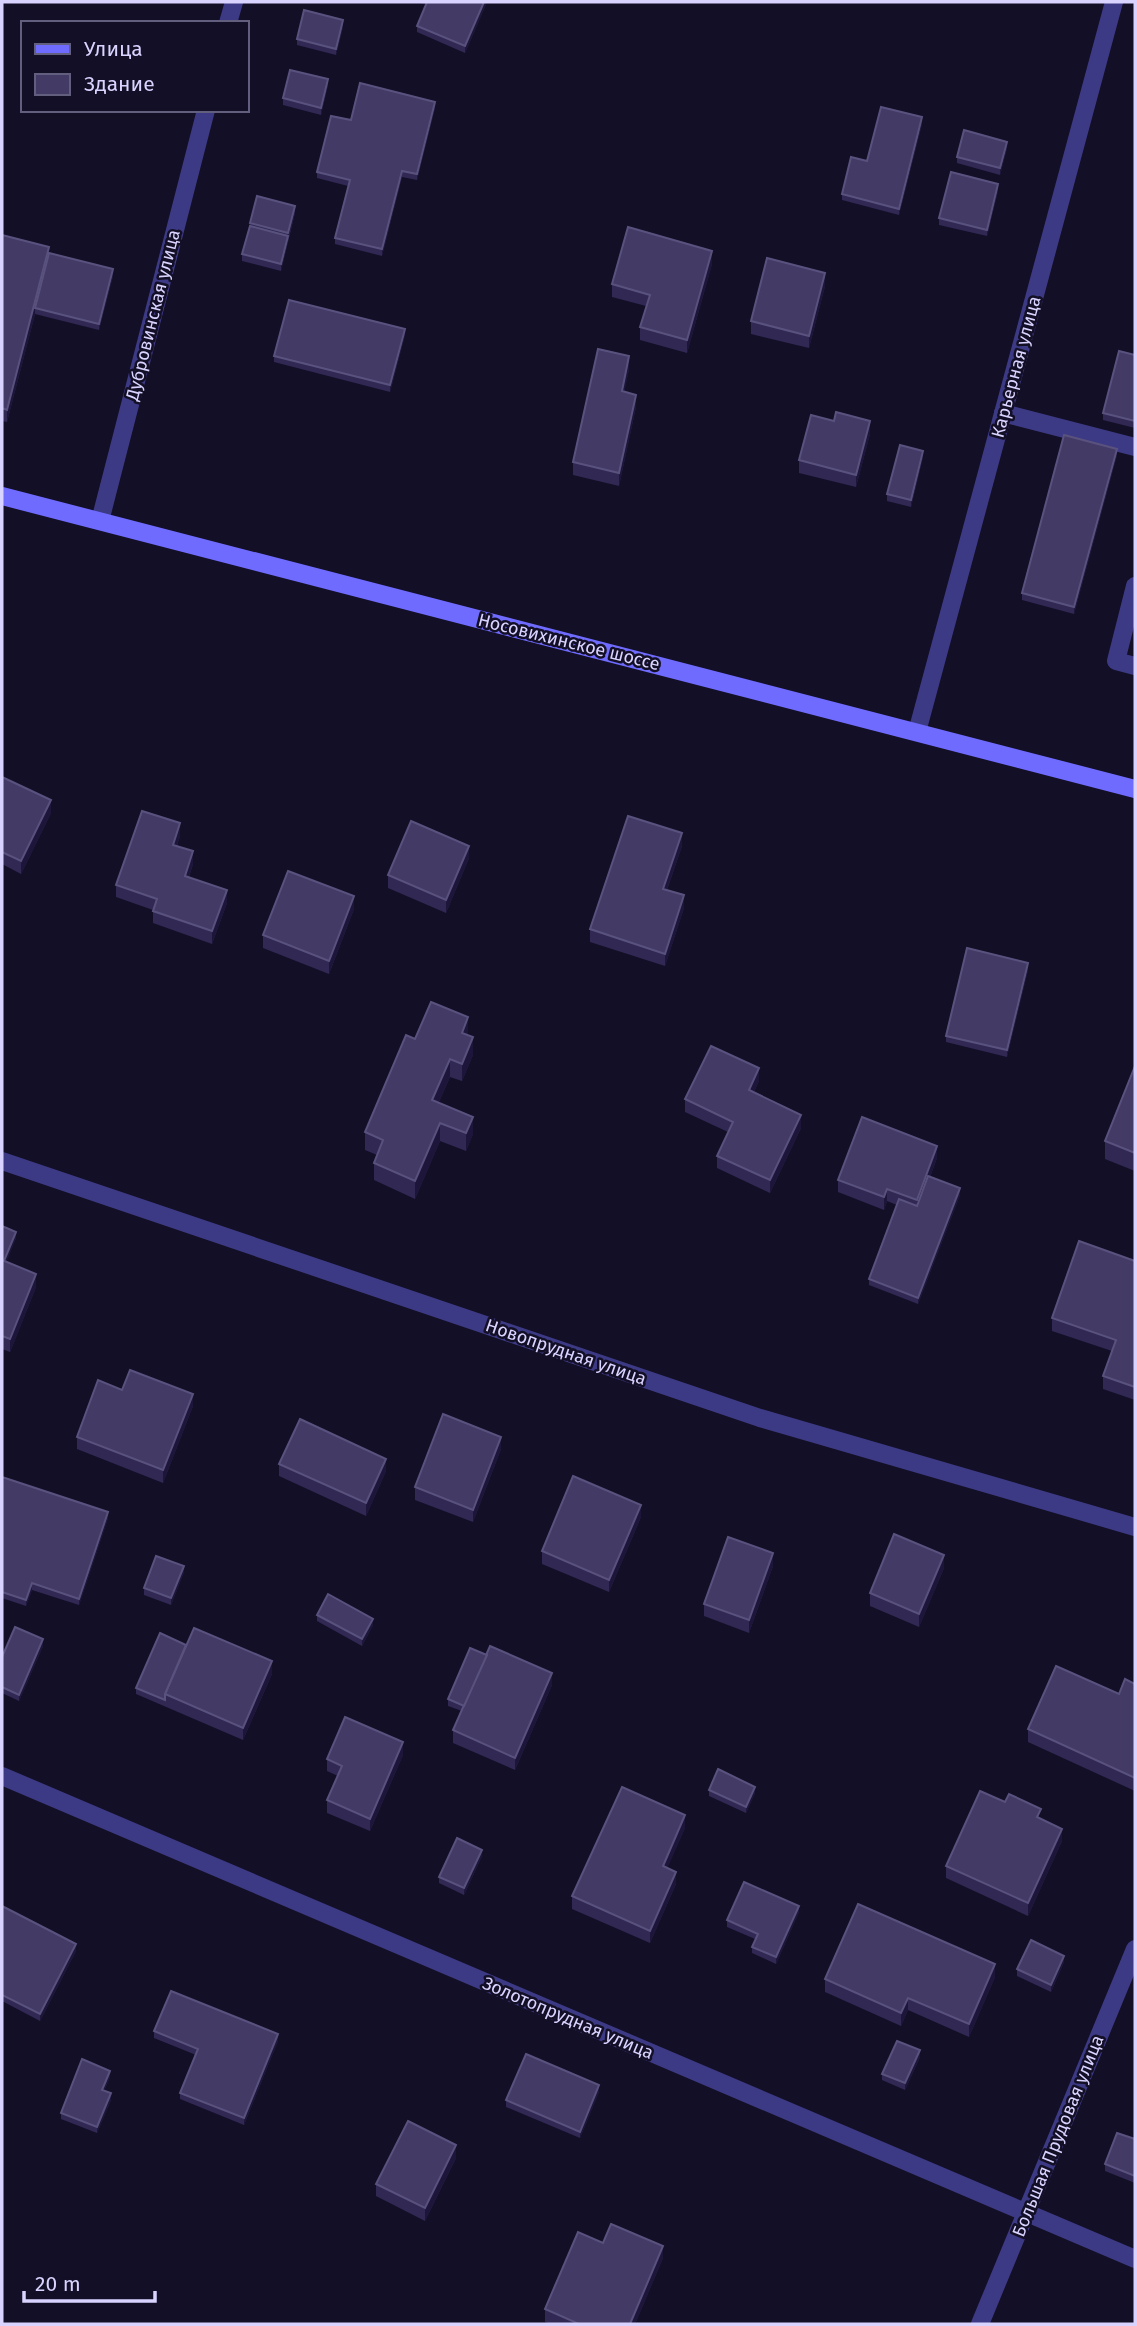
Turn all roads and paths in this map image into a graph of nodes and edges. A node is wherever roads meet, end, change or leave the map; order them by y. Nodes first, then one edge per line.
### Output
1 (234, 2) edge
2 (1114, 2) edge
3 (229, 21) edge
4 (205, 112) edge
5 (1003, 413) junction
6 (1135, 447) edge
7 (2, 496) edge
8 (100, 521) junction
9 (1135, 586) edge
10 (1135, 666) edge
11 (917, 732) junction
12 (1135, 789) edge
13 (2, 1161) edge
14 (1135, 1527) edge
15 (2, 1776) edge
16 (1135, 1949) edge
17 (1026, 2213) junction
18 (1135, 2259) edge
19 (980, 2324) edge

1 - 3 street
2 - 5 street, Карьерная улица
4 - 8 street, Дубровинская улица
5 - 6 street
5 - 11 street, Карьерная улица
7 - 8 main road, Носовихинское шоссе
8 - 11 main road, Носовихинское шоссе
9 - 10 street
11 - 12 main road, Носовихинское шоссе
13 - 14 street, Новопрудная улица
15 - 17 street, Золотопрудная улица
16 - 17 street, Большая Прудовая улица
17 - 18 street, Золотопрудная улица
17 - 19 street, Большая Прудовая улица

